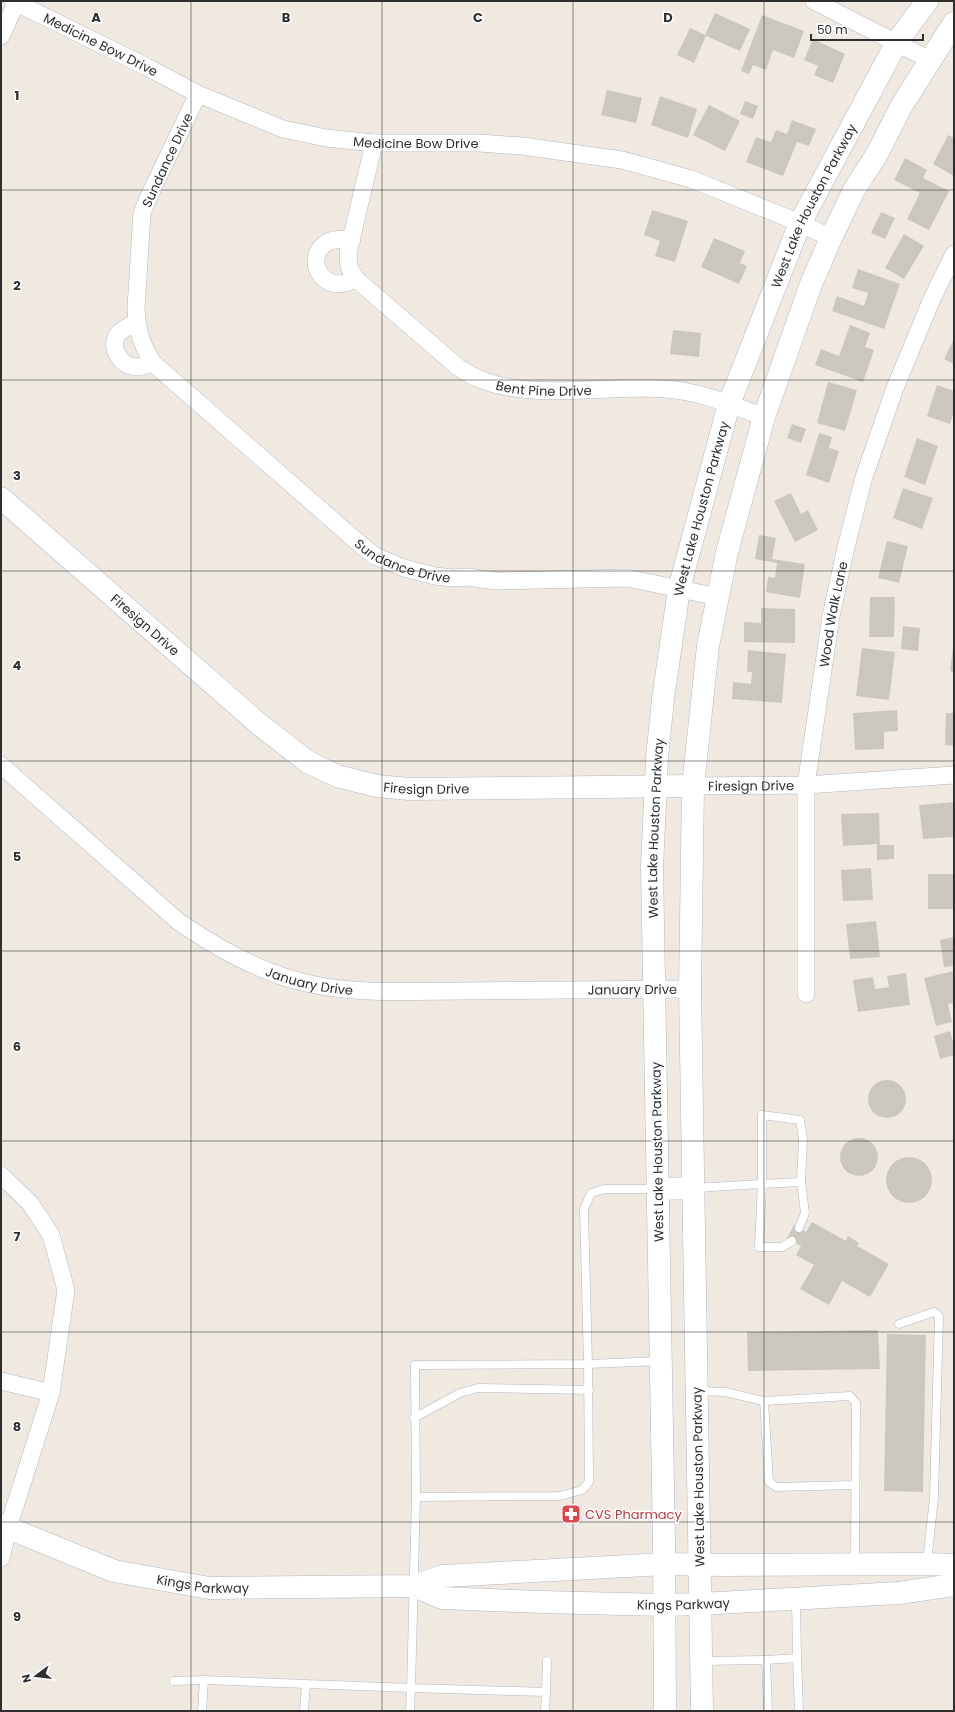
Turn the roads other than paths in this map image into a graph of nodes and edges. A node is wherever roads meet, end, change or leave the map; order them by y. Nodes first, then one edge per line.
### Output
1 (15, 1) edge
2 (814, 1) edge
3 (927, 1) edge
4 (954, 23) edge
5 (1, 34) edge
6 (897, 42) junction
7 (930, 60) junction
8 (198, 94) junction
9 (374, 143) junction
10 (800, 223) junction
11 (831, 238) junction
12 (352, 239) junction
13 (954, 254) edge
14 (356, 279) junction
15 (137, 322) junction
16 (153, 363) junction
17 (729, 404) junction
18 (764, 417) junction
19 (2, 503) edge
20 (679, 589) junction
21 (718, 597) junction
22 (1, 765) edge
23 (954, 776) edge
24 (806, 785) junction
25 (655, 786) junction
26 (692, 786) junction
27 (653, 989) junction
28 (690, 989) junction
29 (806, 994) dead end
30 (1, 1175) edge
31 (801, 1182) junction
32 (762, 1184) junction
33 (694, 1188) junction
34 (658, 1189) junction
35 (799, 1228) dead end
36 (792, 1241) dead end
37 (899, 1324) dead end
38 (660, 1361) junction
39 (588, 1364) junction
40 (1, 1381) edge
41 (589, 1390) junction
42 (697, 1392) junction
43 (51, 1393) junction
44 (764, 1401) junction
45 (414, 1418) junction
46 (854, 1484) junction
47 (416, 1497) junction
48 (4, 1526) edge
49 (1, 1558) edge
50 (664, 1564) junction
51 (855, 1564) junction
52 (927, 1564) junction
53 (699, 1565) junction
54 (954, 1565) edge
55 (954, 1585) edge
56 (414, 1586) junction
57 (796, 1598) junction
58 (700, 1604) junction
59 (664, 1605) junction
60 (797, 1658) junction
61 (766, 1660) junction
62 (546, 1661) dead end
63 (701, 1661) junction
64 (204, 1680) junction
65 (174, 1681) dead end
66 (306, 1684) junction
67 (410, 1688) junction
68 (546, 1692) junction
69 (202, 1711) edge
70 (304, 1711) edge
71 (410, 1711) edge
72 (545, 1711) edge
73 (665, 1711) edge
74 (702, 1711) edge
75 (768, 1711) edge
76 (799, 1711) edge

1 - 5 street
1 - 8 street, Medicine Bow Drive
2 - 6 street
3 - 6 main road, West Lake Houston Parkway
4 - 7 main road, West Lake Houston Parkway
6 - 7 street
6 - 10 main road, West Lake Houston Parkway
7 - 11 main road, West Lake Houston Parkway
8 - 9 street, Medicine Bow Drive
8 - 15 street, Sundance Drive
9 - 10 street, Medicine Bow Drive
9 - 12 street, Bent Pine Drive
10 - 11 street, Medicine Bow Drive
10 - 17 main road, West Lake Houston Parkway
11 - 18 main road, West Lake Houston Parkway
12 - 14 street, Bent Pine Drive
12 - 14 street
13 - 24 street, Wood Walk Lane
14 - 17 street, Bent Pine Drive
15 - 16 street, Sundance Drive
15 - 16 street
16 - 20 street, Sundance Drive
17 - 18 street, Bent Pine Drive
17 - 20 main road, West Lake Houston Parkway
18 - 21 main road, West Lake Houston Parkway
19 - 25 main road, Firesign Drive
20 - 21 street, Sundance Drive
20 - 25 main road, West Lake Houston Parkway
21 - 26 main road, West Lake Houston Parkway
22 - 27 street, January Drive
23 - 24 street, Firesign Drive
24 - 26 street, Firesign Drive
24 - 29 street, Wood Walk Lane
25 - 26 main road, Firesign Drive
25 - 27 main road, West Lake Houston Parkway
26 - 28 main road, West Lake Houston Parkway
27 - 28 street, January Drive
27 - 34 main road, West Lake Houston Parkway
28 - 33 main road, West Lake Houston Parkway
30 - 43 street
31 - 32 lane
31 - 32 lane
31 - 35 lane
32 - 33 lane
32 - 36 lane
33 - 34 main road
33 - 42 main road, West Lake Houston Parkway
34 - 38 main road, West Lake Houston Parkway
34 - 39 lane
37 - 52 lane
38 - 39 lane
38 - 50 main road, West Lake Houston Parkway
39 - 41 lane
39 - 45 lane
40 - 43 street
41 - 45 lane
41 - 47 lane
42 - 44 lane
42 - 53 main road, West Lake Houston Parkway
43 - 48 street
44 - 46 lane
44 - 46 lane
45 - 47 lane
46 - 51 lane
47 - 56 lane
48 - 49 street
48 - 56 main road, Kings Parkway
50 - 53 main road, Kings Parkway
50 - 56 main road, Kings Parkway
50 - 59 main road, West Lake Houston Parkway
51 - 52 main road, Kings Parkway
51 - 53 main road, Kings Parkway
52 - 54 main road, Kings Parkway
53 - 58 main road, West Lake Houston Parkway
55 - 57 main road, Kings Parkway
56 - 59 main road, Kings Parkway
56 - 67 lane
57 - 58 main road, Kings Parkway
57 - 60 lane
58 - 59 main road, Kings Parkway
58 - 63 main road, West Lake Houston Parkway
59 - 73 main road, West Lake Houston Parkway
60 - 61 lane
60 - 76 lane
61 - 63 lane
61 - 75 lane
62 - 68 lane
63 - 74 main road, West Lake Houston Parkway
64 - 65 lane
64 - 66 lane
64 - 69 lane
66 - 67 lane
66 - 70 lane
67 - 68 lane
67 - 71 lane
68 - 72 lane

